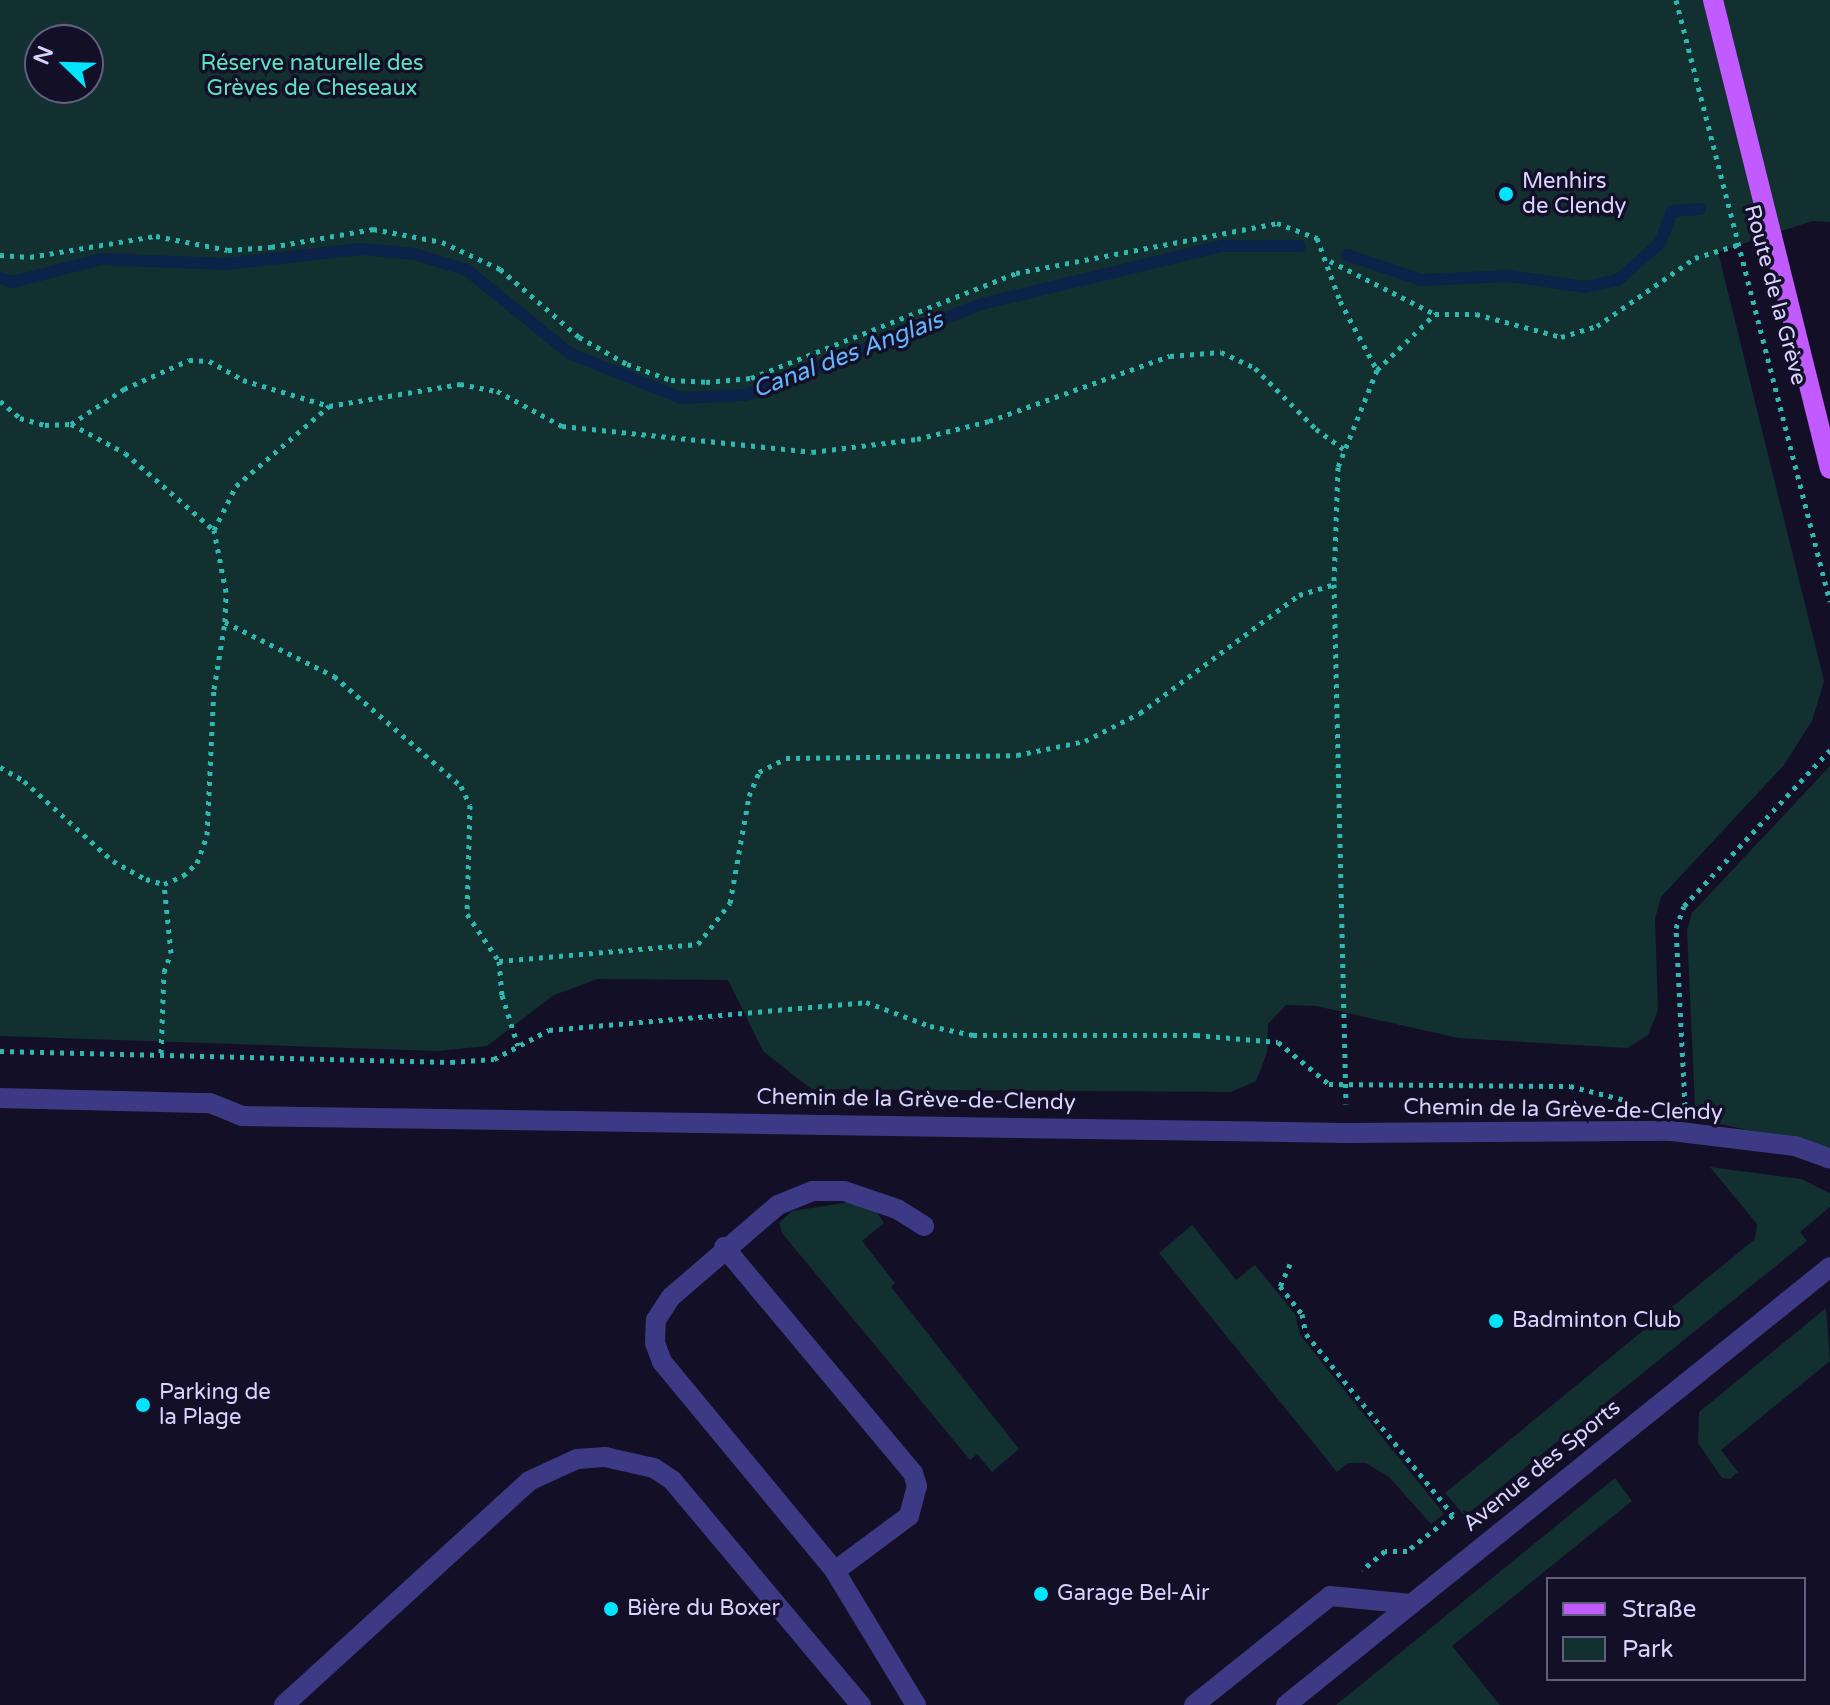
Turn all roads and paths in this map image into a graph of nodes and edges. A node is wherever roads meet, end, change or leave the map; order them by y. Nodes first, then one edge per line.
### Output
1 (1676, 0) edge
2 (1713, 0) edge
3 (1737, 245) junction
4 (0, 255) edge
5 (1329, 261) junction
6 (1435, 314) junction
7 (1377, 370) junction
8 (0, 401) edge
9 (329, 406) junction
10 (71, 424) junction
11 (1344, 449) junction
12 (1830, 469) edge
13 (214, 530) junction
14 (1334, 584) junction
15 (1830, 602) edge
16 (225, 622) junction
17 (1830, 750) edge
18 (0, 767) edge
19 (164, 884) junction
20 (499, 961) junction
21 (518, 1046) junction
22 (0, 1051) edge
23 (161, 1053) junction
24 (1347, 1087) junction
25 (0, 1098) edge
26 (1631, 1102) dead end
27 (1670, 1107) dead end
28 (1830, 1159) edge
29 (924, 1226) dead end
30 (724, 1247) junction
31 (1290, 1264) dead end
32 (1826, 1269) edge
33 (835, 1571) junction
34 (1330, 1596) junction
35 (1411, 1604) junction
36 (284, 1705) edge
37 (861, 1705) edge
38 (916, 1705) edge
39 (1194, 1705) edge
40 (1286, 1705) edge

1 - 3 path, Route de la Grève
2 - 12 main road, Route de la Grève
3 - 6 path
3 - 15 path, Route de la Grève
4 - 5 path
5 - 6 path
5 - 7 path
6 - 7 path
7 - 11 path
8 - 10 path
9 - 10 path
9 - 11 path
9 - 13 path
10 - 13 path
11 - 14 path
13 - 16 path
14 - 20 path
14 - 24 path
16 - 19 path
16 - 20 path
17 - 27 path
18 - 19 path
19 - 23 path
20 - 21 path
21 - 23 path
21 - 24 path
22 - 23 path
24 - 26 path
25 - 28 street, Chemin de la Grève-de-Clendy
29 - 30 street
30 - 33 street
30 - 33 street
31 - 34 path
32 - 35 street, Avenue des Sports
33 - 38 street
34 - 35 street
34 - 39 street
35 - 40 street, Avenue des Sports
36 - 37 street

